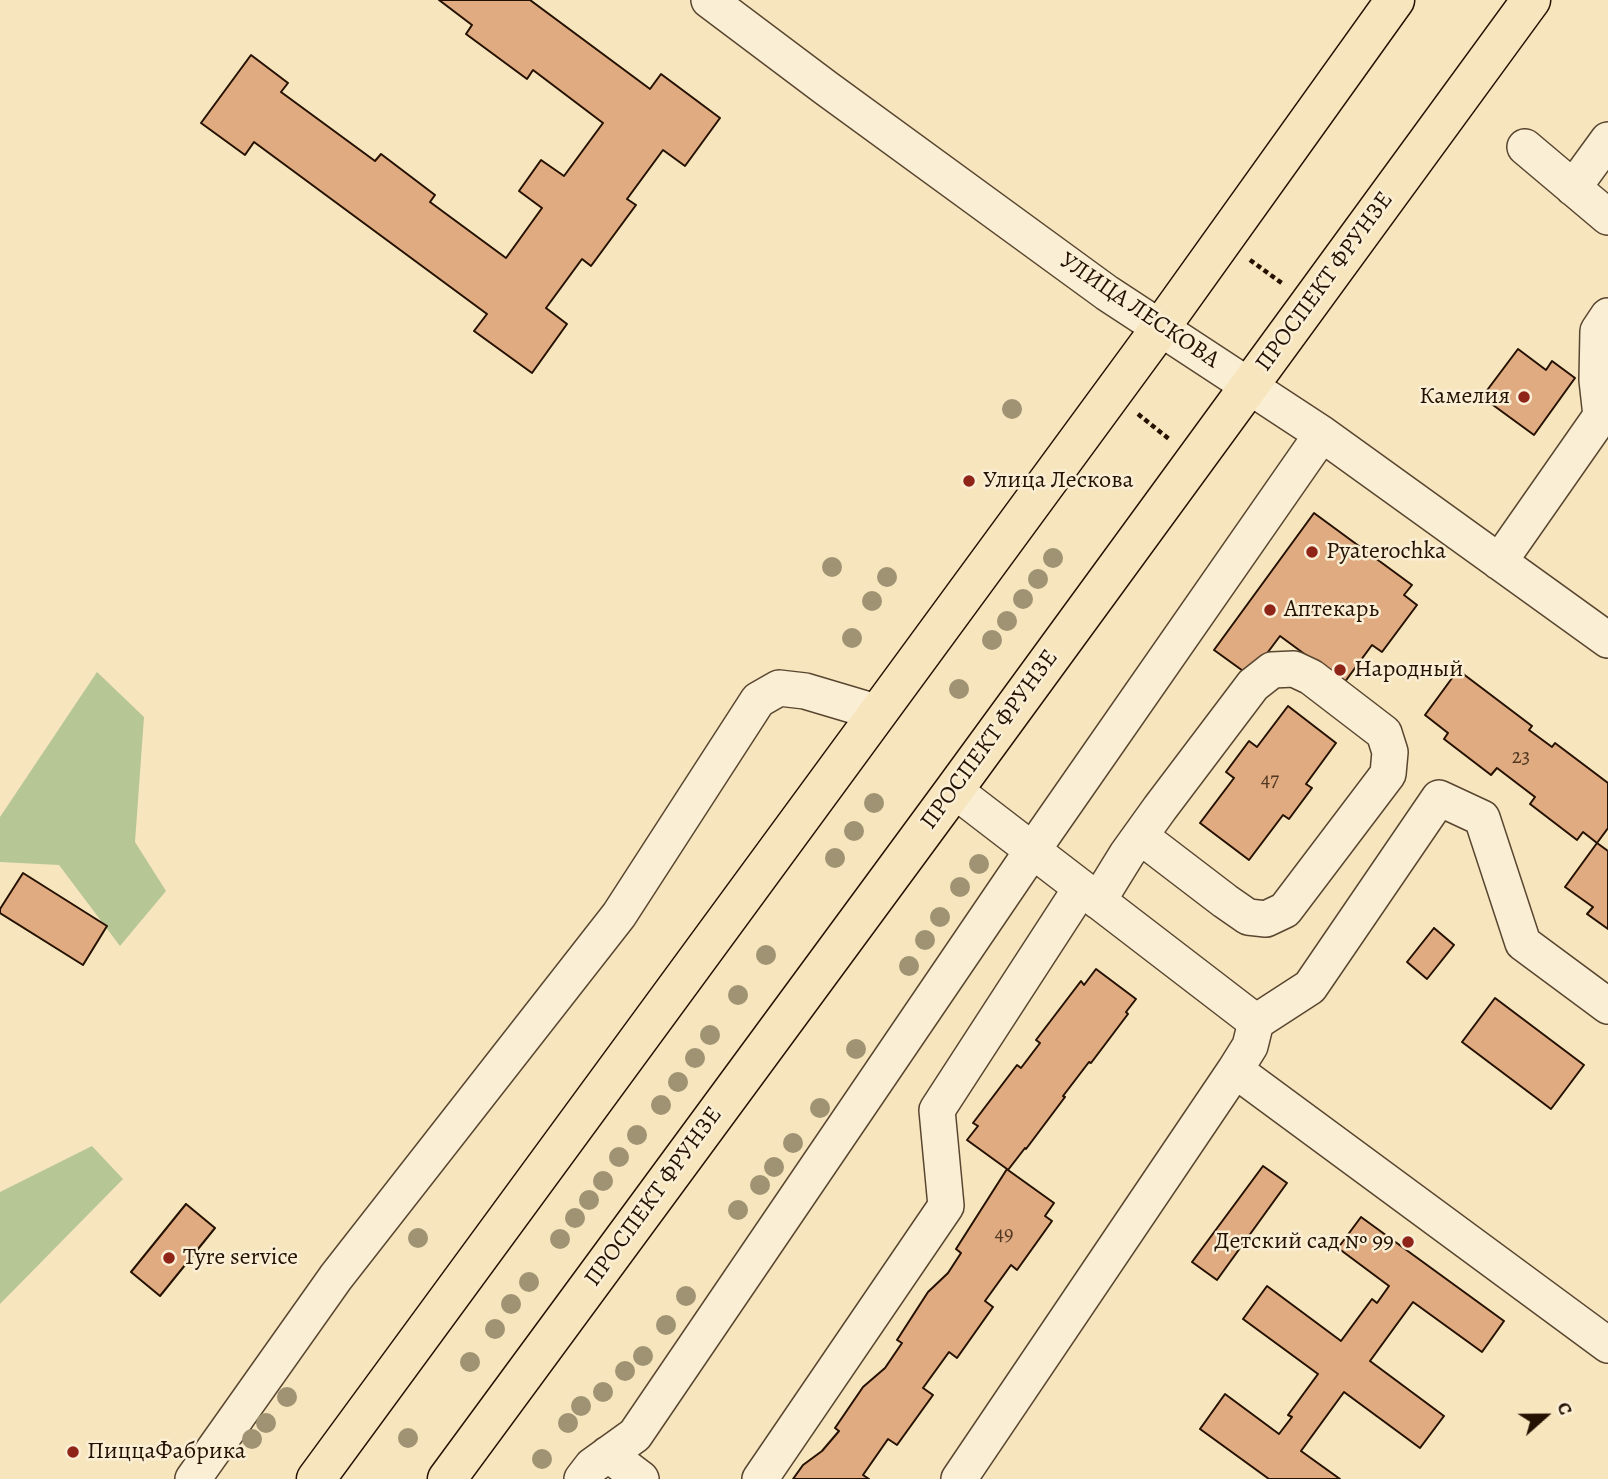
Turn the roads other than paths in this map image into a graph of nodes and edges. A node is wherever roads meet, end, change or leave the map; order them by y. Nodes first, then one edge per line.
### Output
1 (709, 0) edge
2 (1395, 0) edge
3 (1531, 0) edge
4 (1608, 140) edge
5 (1525, 147) dead end
6 (1573, 188) junction
7 (1608, 216) edge
8 (1608, 316) edge
9 (1161, 327) junction
10 (1250, 386) junction
11 (1322, 434) junction
12 (1499, 562) junction
13 (1608, 640) edge
14 (878, 713) junction
15 (954, 790) junction
16 (1140, 836) junction
17 (1032, 850) junction
18 (1090, 894) junction
19 (1608, 1006) edge
20 (1256, 1022) junction
21 (1236, 1070) junction
22 (1608, 1345) edge
23 (608, 1454) junction
24 (207, 1474) edge
25 (316, 1479) edge
26 (447, 1479) edge
27 (582, 1479) edge
28 (641, 1479) edge
29 (760, 1479) edge
30 (959, 1479) edge

1 - 9 street, УЛИЦА ЛЕСКОВА
2 - 9 main road
3 - 10 main road, ПРОСПЕКТ ФРУНЗЕ
4 - 6 street
5 - 6 street
6 - 7 street
8 - 12 street
9 - 10 street, УЛИЦА ЛЕСКОВА
9 - 14 main road
10 - 11 street, УЛИЦА ЛЕСКОВА
10 - 15 main road, ПРОСПЕКТ ФРУНЗЕ
11 - 12 street, УЛИЦА ЛЕСКОВА
11 - 17 street
12 - 13 street, УЛИЦА ЛЕСКОВА
14 - 24 street
14 - 25 main road
15 - 17 street
15 - 26 main road, ПРОСПЕКТ ФРУНЗЕ
16 - 16 street
16 - 18 street
17 - 18 street
17 - 23 street
18 - 20 street
18 - 29 street
19 - 20 street
20 - 21 street
21 - 22 street
21 - 30 street
23 - 27 street
23 - 28 street

